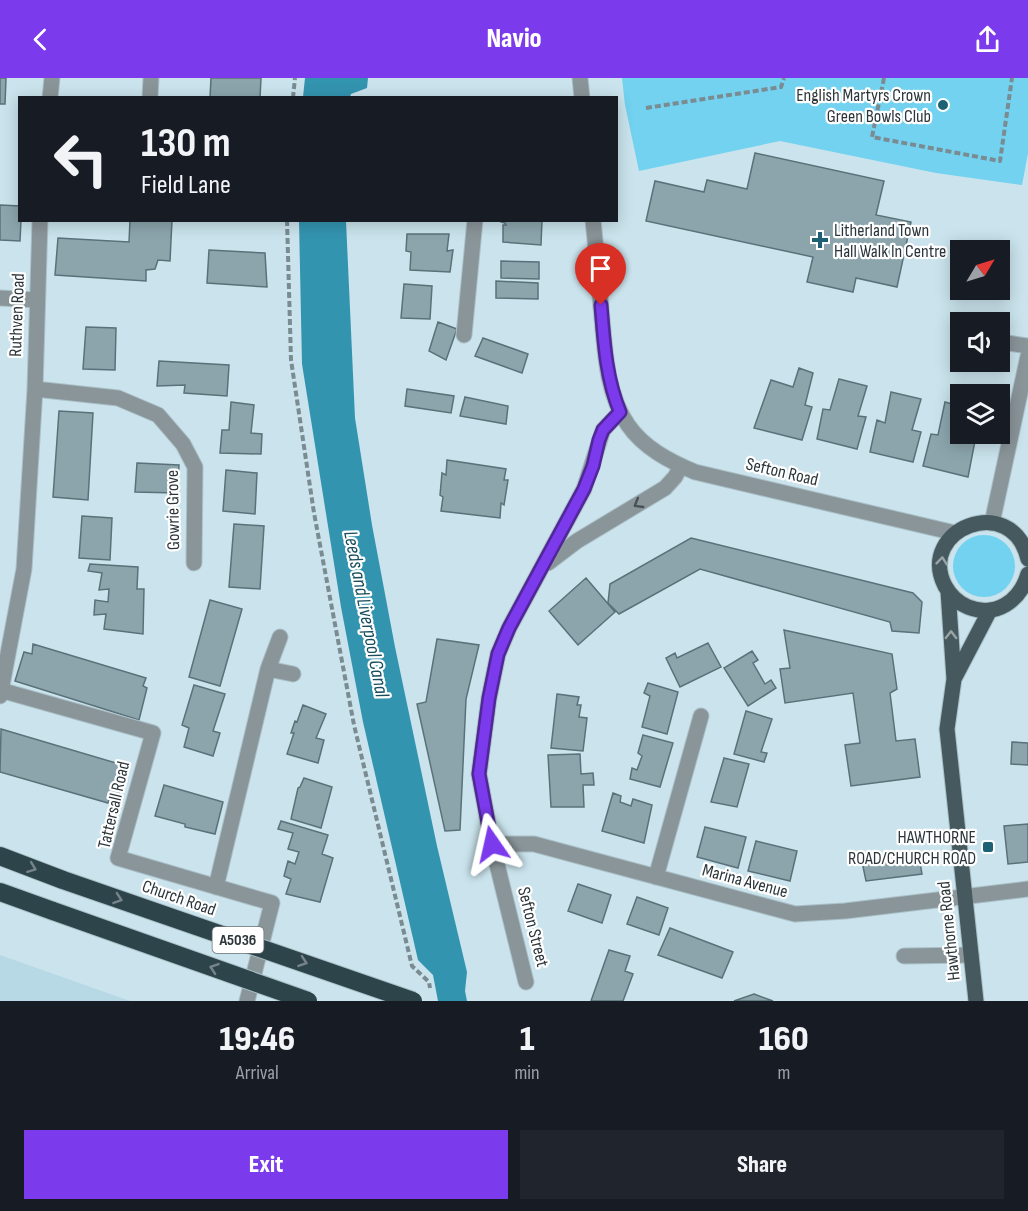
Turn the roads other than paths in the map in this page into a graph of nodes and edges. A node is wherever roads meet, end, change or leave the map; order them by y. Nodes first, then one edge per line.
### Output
1 (52, 78) edge
2 (151, 78) edge
3 (580, 78) edge
4 (50, 96) edge
5 (150, 96) edge
6 (582, 96) edge
7 (40, 222) edge
8 (475, 222) edge
9 (593, 222) edge
10 (0, 298) edge
11 (37, 300) junction
12 (464, 335) dead end
13 (1010, 343) edge
14 (1028, 346) edge
15 (1028, 356) edge
16 (35, 389) junction
17 (620, 412) junction
18 (681, 466) junction
19 (992, 523) junction
20 (955, 533) junction
21 (1024, 541) edge
22 (1028, 559) edge
23 (194, 563) dead end
24 (540, 572) junction
25 (1027, 581) edge
26 (948, 591) junction
27 (990, 610) junction
28 (280, 637) dead end
29 (268, 669) junction
30 (293, 674) dead end
31 (954, 679) junction
32 (0, 692) edge
33 (701, 716) dead end
34 (492, 844) junction
35 (0, 856) edge
36 (656, 877) junction
37 (216, 887) junction
38 (1028, 889) edge
39 (0, 892) edge
40 (966, 896) junction
41 (971, 954) junction
42 (904, 956) dead end
43 (526, 982) dead end
44 (247, 1001) edge
45 (308, 1001) edge
46 (413, 1001) edge
47 (976, 1001) edge

1 - 4 street
2 - 5 street
3 - 6 street
7 - 11 street, Ruthven Road
8 - 12 street
9 - 17 street, Sefton Road
10 - 11 street
11 - 16 street, Ruthven Road
13 - 14 street
15 - 19 street
16 - 23 street, Gowrie Grove
16 - 32 street, Ruthven Road
17 - 18 street, Sefton Road
17 - 24 street, Sefton Street
18 - 20 street, Sefton Road
18 -> 24 street, Sefton Street
19 - 20 main road
19 - 21 main road
26 -> 20 main road, Hawthorne Road
21 - 22 main road
24 - 34 street, Sefton Street
25 - 27 main road
26 - 27 main road
31 -> 26 main road, Hawthorne Road
27 - 31 main road, Hawthorne Road
28 - 29 street
29 - 30 street
29 - 37 street
31 - 40 main road, Hawthorne Road
32 - 37 street, Tattersall Road
33 - 36 street
34 - 36 street, Marina Avenue
34 - 43 street, Sefton Street
35 -> 46 highway, Church Road / A5036, bridge
36 - 40 street, Marina Avenue
37 - 44 street, Tattersall Road
38 - 40 street, Marina Avenue
45 -> 39 highway, A5036, bridge
40 - 41 main road, Hawthorne Road
41 - 42 street
41 - 47 main road, Hawthorne Road

